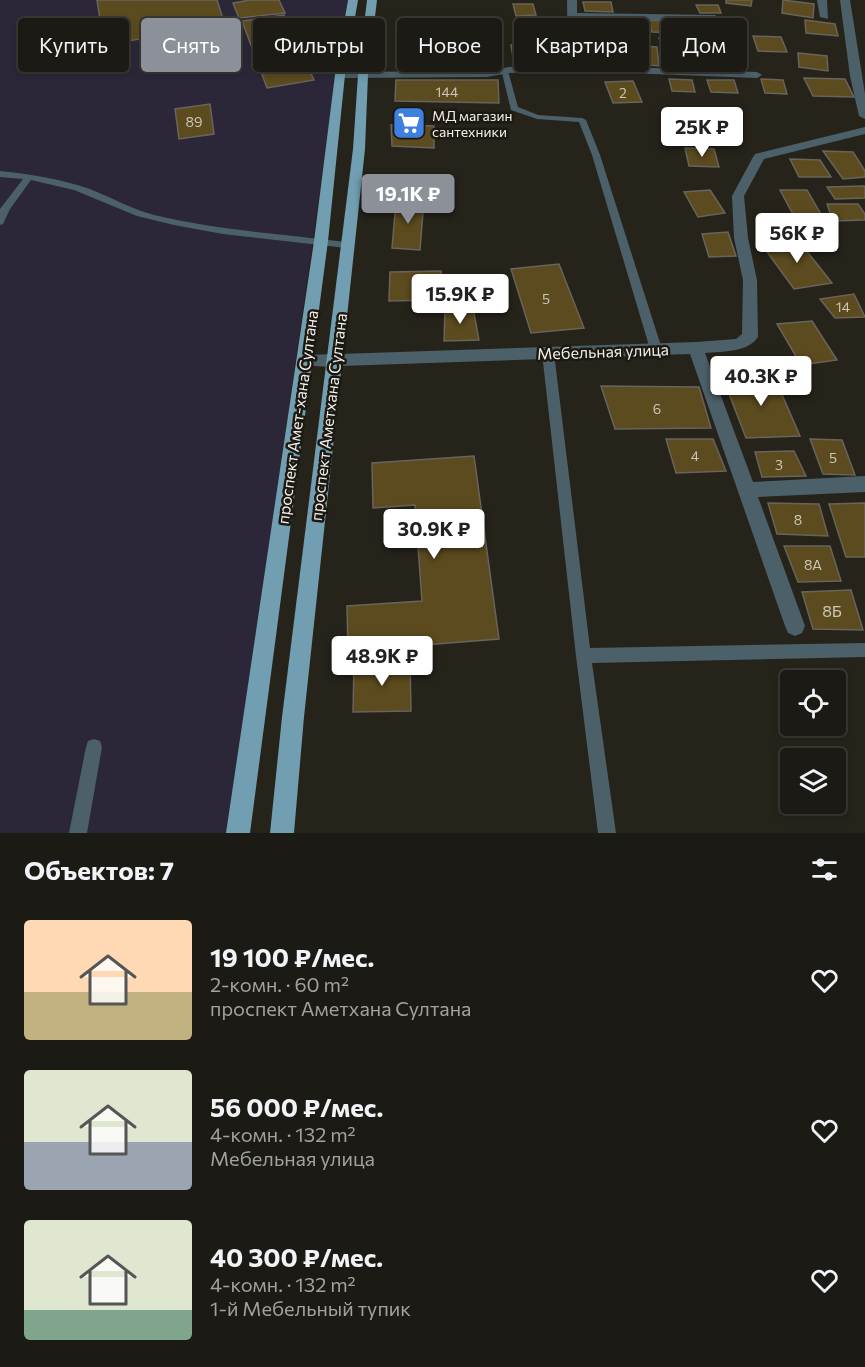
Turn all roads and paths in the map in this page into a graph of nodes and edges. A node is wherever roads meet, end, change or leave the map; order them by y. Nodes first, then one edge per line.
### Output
1 (353, 0) edge
2 (372, 0) edge
3 (572, 0) edge
4 (822, 0) edge
5 (845, 0) edge
6 (571, 16) joint
7 (825, 17) dead end
8 (715, 18) dead end
9 (504, 71) junction
10 (514, 71) edge
11 (649, 71) edge
12 (339, 75) junction
13 (363, 75) junction
14 (757, 75) dead end
15 (865, 116) edge
16 (865, 130) edge
17 (0, 174) edge
18 (29, 177) junction
19 (0, 222) edge
20 (321, 242) junction
21 (346, 245) junction
22 (696, 348) junction
23 (656, 349) junction
24 (548, 353) junction
25 (305, 360) junction
26 (337, 361) junction
27 (865, 484) edge
28 (747, 490) junction
29 (795, 626) dead end
30 (865, 650) edge
31 (583, 656) junction
32 (94, 747) dead end
33 (78, 833) edge
34 (238, 833) edge
35 (282, 833) edge
36 (607, 833) edge

1 - 12 main road, проспект Амет-хана Султана
2 - 13 main road, проспект Аметхана Султана
3 - 6 street
4 - 7 street
5 - 15 street
6 - 8 street
9 - 10 street
9 - 13 street
9 - 23 lane
11 - 14 street
12 - 13 street
12 - 20 main road, проспект Амет-хана Султана
13 - 21 main road, проспект Аметхана Султана
16 - 22 street, Мебельная улица
17 - 18 lane
18 - 19 lane
18 - 20 lane
20 - 21 lane
20 - 25 main road, проспект Амет-хана Султана
21 - 26 main road, проспект Аметхана Султана
22 - 23 street, Мебельная улица
22 - 28 street
23 - 24 street, Мебельная улица
24 - 26 street, Мебельная улица
24 - 31 lane
25 - 26 street, Мебельная улица
25 - 34 main road, проспект Амет-хана Султана
26 - 35 main road, проспект Аметхана Султана
27 - 28 street
28 - 29 street
30 - 31 lane
31 - 36 lane
32 - 33 lane

